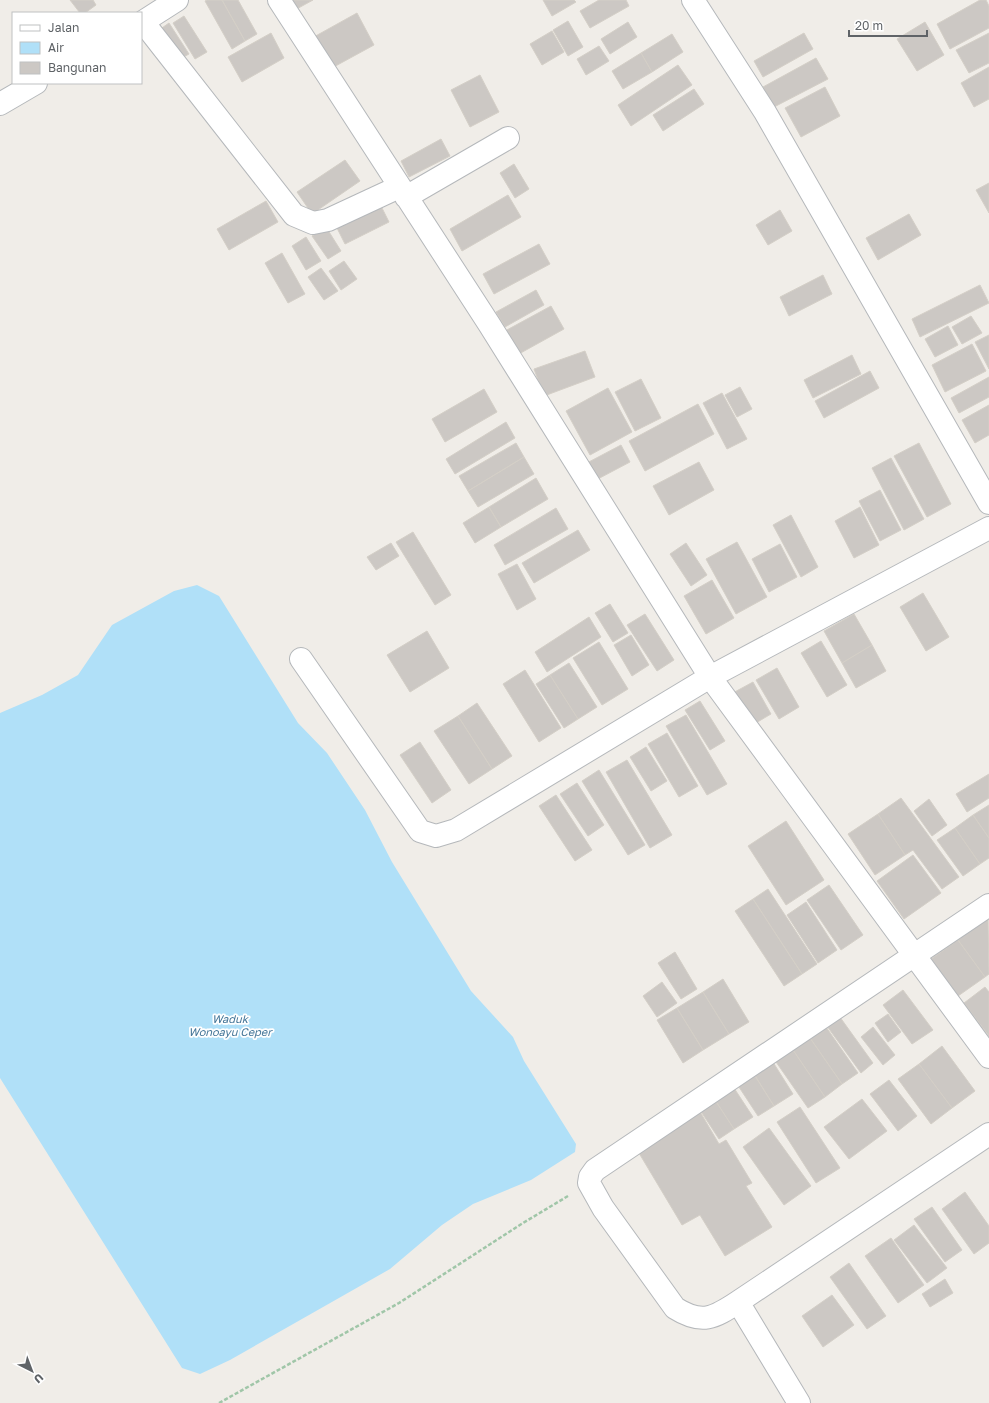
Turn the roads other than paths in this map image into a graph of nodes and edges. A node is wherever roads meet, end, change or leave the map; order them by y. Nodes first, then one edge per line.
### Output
1 (177, 0) edge
2 (279, 0) edge
3 (693, 0) edge
4 (142, 22) edge
5 (34, 84) edge
6 (0, 104) edge
7 (508, 138) dead end
8 (403, 192) junction
9 (989, 503) edge
10 (989, 528) edge
11 (301, 659) dead end
12 (710, 677) junction
13 (989, 905) edge
14 (914, 956) junction
15 (989, 1057) edge
16 (989, 1134) edge
17 (738, 1302) junction
18 (799, 1403) edge

1 - 4 street
2 - 8 street
3 - 9 street
4 - 8 street
5 - 6 street
7 - 8 street
8 - 12 street
10 - 12 street
11 - 12 street
12 - 14 street
13 - 14 street
14 - 15 street
14 - 17 street
16 - 17 street
17 - 18 street

